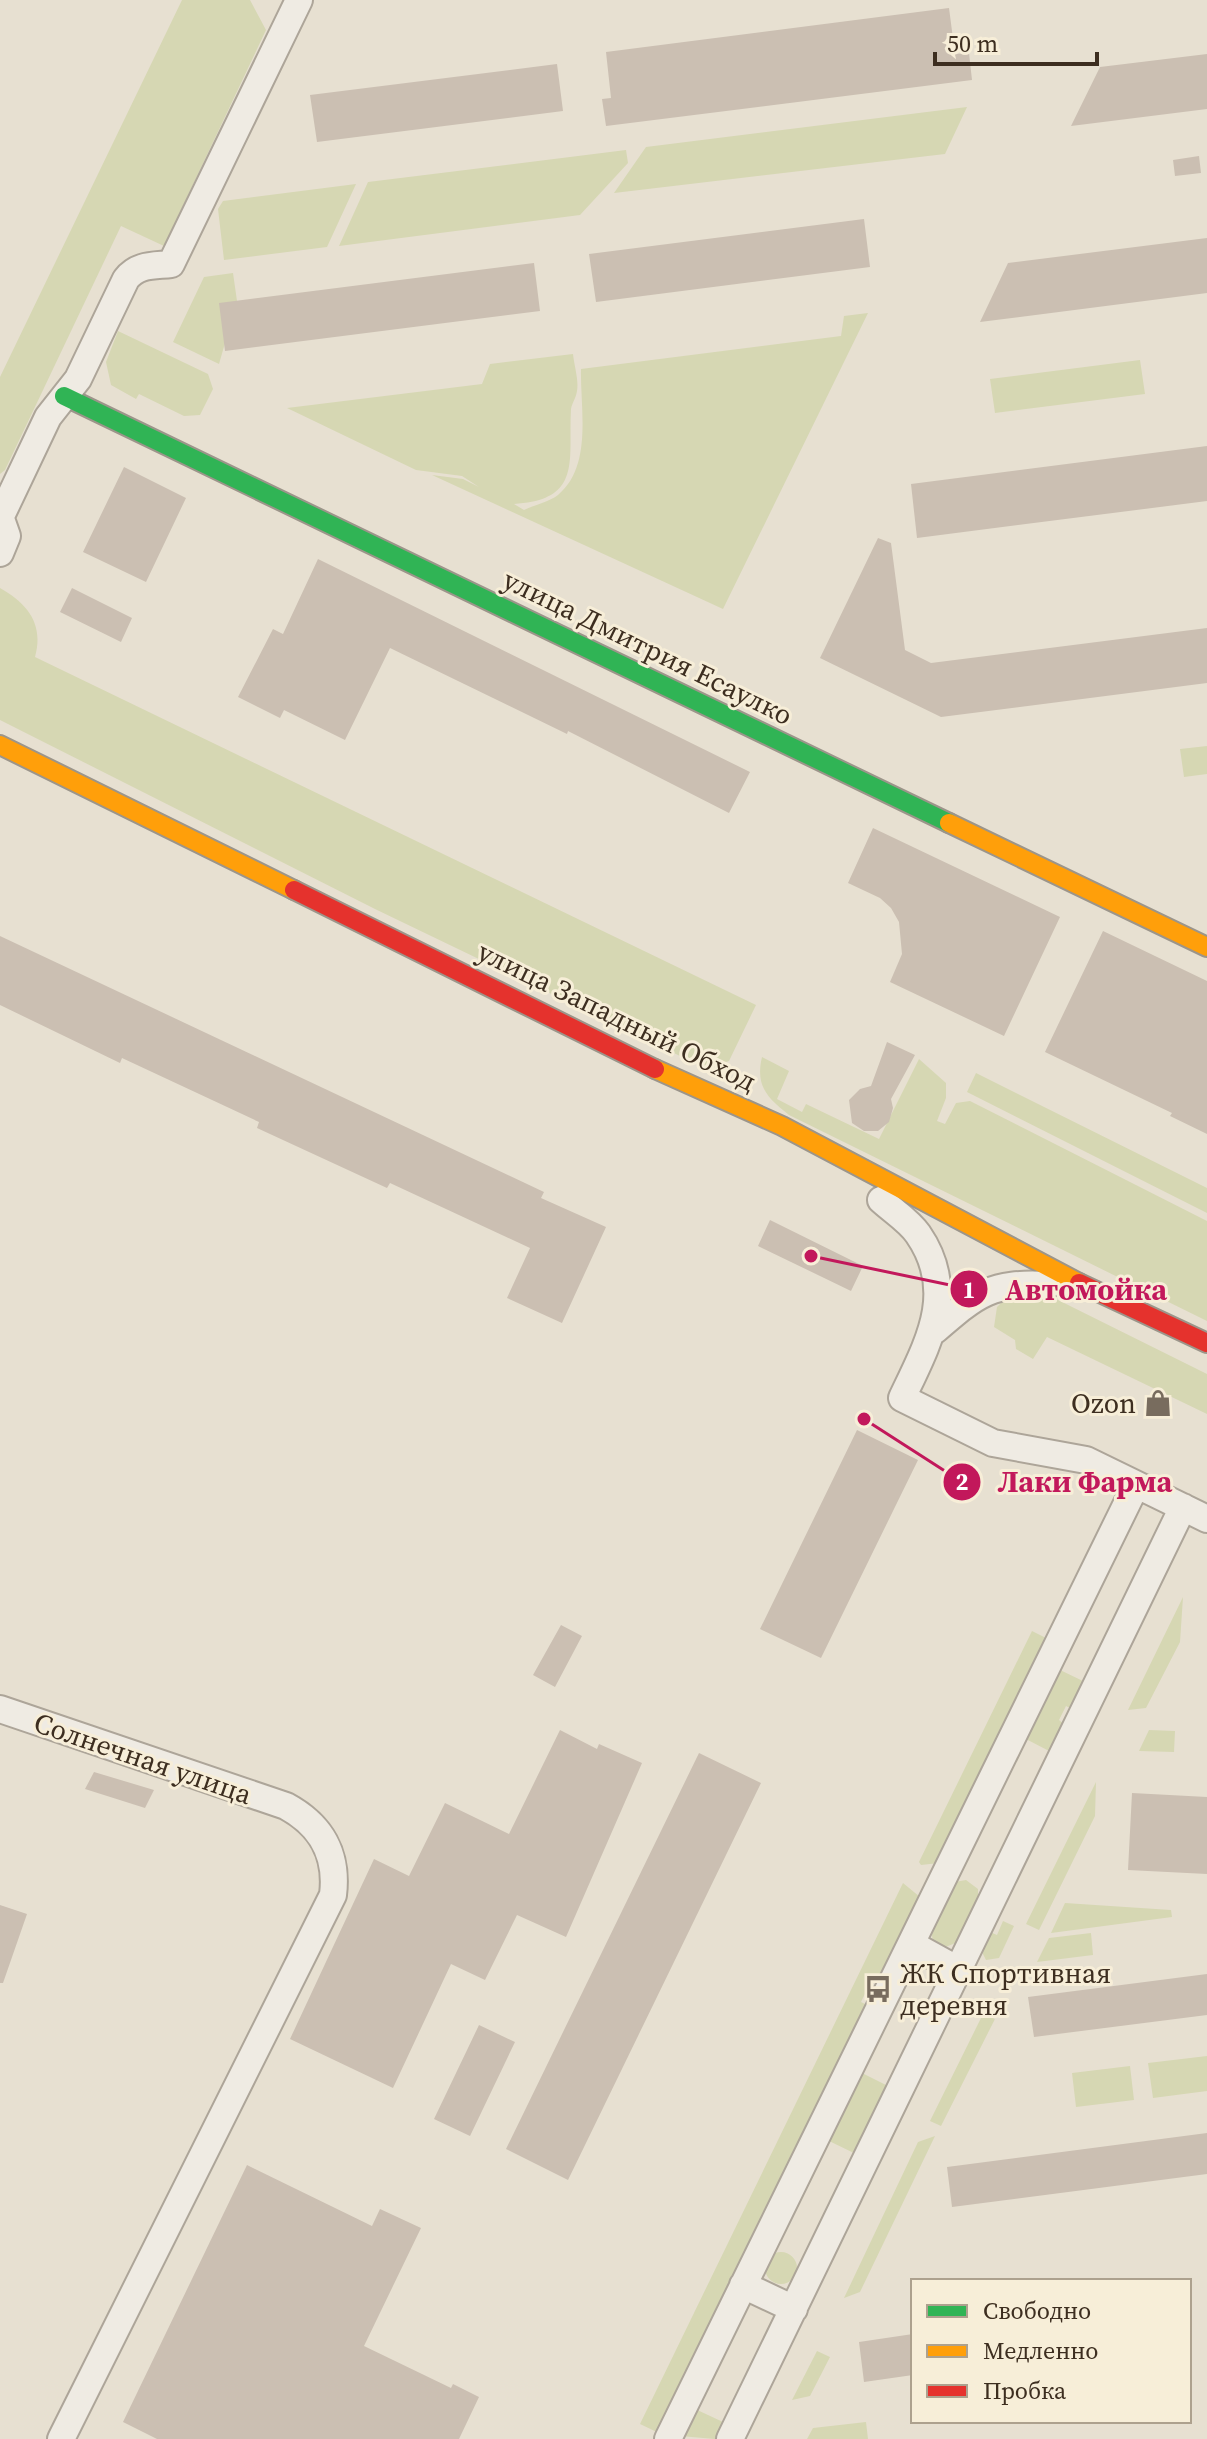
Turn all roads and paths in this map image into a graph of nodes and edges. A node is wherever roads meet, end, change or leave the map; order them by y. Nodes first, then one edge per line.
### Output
1 (299, 0) edge
2 (64, 396) junction
3 (0, 516) edge
4 (0, 553) edge
5 (0, 745) edge
6 (1207, 947) edge
7 (874, 1197) joint
8 (1048, 1285) junction
9 (934, 1331) junction
10 (1207, 1343) edge
11 (1207, 1364) edge
12 (1136, 1485) junction
13 (1183, 1507) junction
14 (1207, 1519) edge
15 (0, 1709) edge
16 (911, 1944) junction
17 (958, 1970) junction
18 (743, 2285) junction
19 (794, 2309) junction
20 (61, 2439) edge
21 (668, 2439) edge
22 (730, 2439) edge

1 - 2 street
2 - 3 street
2 - 6 main road, улица Дмитрия Есаулко
3 - 4 street
5 - 10 main road, улица Западный Обход
7 - 8 main road
7 - 9 street
8 - 9 street
8 - 11 main road
9 - 12 street
12 - 13 street
12 - 16 street
13 - 14 street
13 - 17 street
15 - 20 street, Солнечная улица
16 - 17 street
16 - 18 street
17 - 19 street
18 - 19 street
18 - 21 street
19 - 22 street

